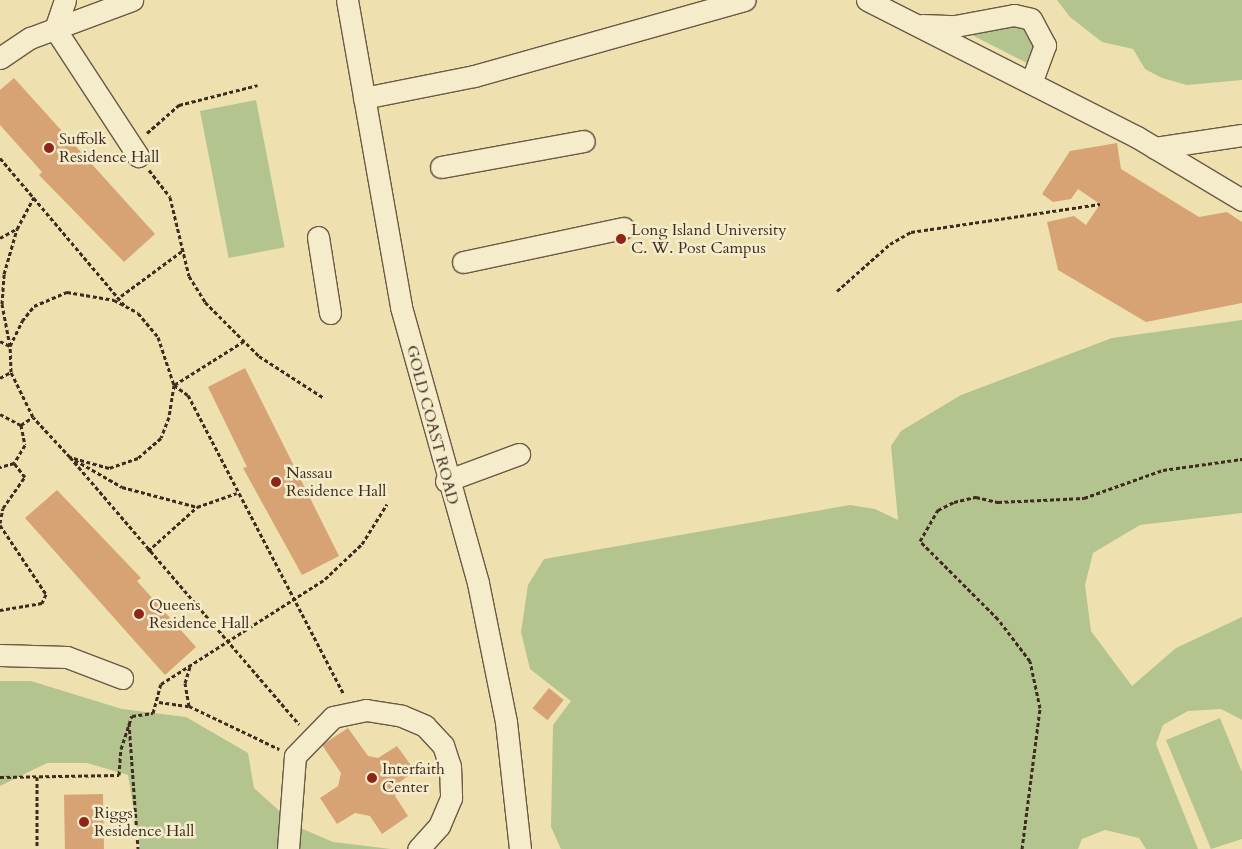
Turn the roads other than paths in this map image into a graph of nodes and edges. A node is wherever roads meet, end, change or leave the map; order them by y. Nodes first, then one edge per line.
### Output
1 (65, 0) edge
2 (132, 0) edge
3 (347, 0) edge
4 (745, 0) edge
5 (867, 0) edge
6 (917, 25) junction
7 (55, 29) junction
8 (0, 58) edge
9 (1031, 84) junction
10 (364, 98) junction
11 (1242, 135) edge
12 (584, 140) dead end
13 (1155, 148) junction
14 (135, 152) road end
15 (441, 167) dead end
16 (1242, 200) edge
17 (623, 228) dead end
18 (318, 237) dead end
19 (463, 262) dead end
20 (330, 313) dead end
21 (519, 454) dead end
22 (446, 482) junction
23 (0, 655) edge
24 (122, 678) dead end
25 (288, 849) edge
26 (418, 849) edge
27 (520, 849) edge

1 - 7 street
2 - 7 street
3 - 10 street, GOLD COAST ROAD
4 - 10 street
5 - 6 street
6 - 9 street
6 - 9 street
7 - 8 street
7 - 14 street
9 - 13 street
10 - 22 street, GOLD COAST ROAD
11 - 13 street
12 - 15 street
13 - 16 street
17 - 19 street
18 - 20 street
21 - 22 street
22 - 27 street, GOLD COAST ROAD
23 - 24 street
25 - 26 street

